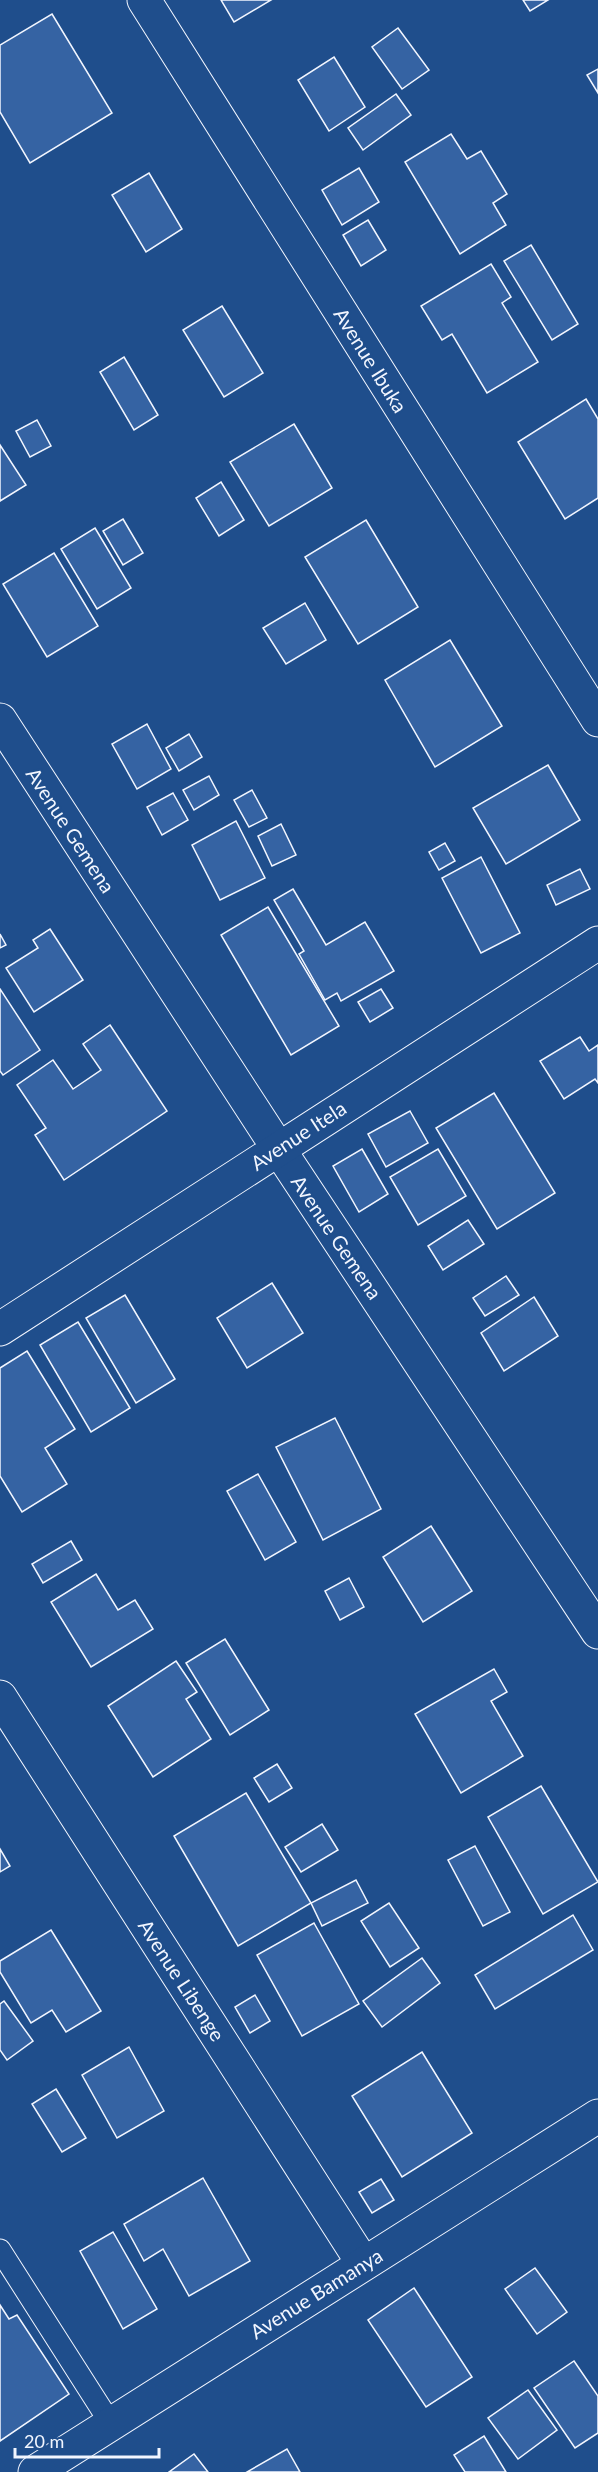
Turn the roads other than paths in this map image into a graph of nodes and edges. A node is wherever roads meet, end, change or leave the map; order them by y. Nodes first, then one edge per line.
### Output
1 (144, 0) edge
2 (0, 720) edge
3 (598, 720) edge
4 (598, 943) edge
5 (278, 1148) junction
6 (0, 1329) edge
7 (598, 1632) edge
8 (0, 1697) edge
9 (598, 2116) edge
10 (0, 2250) edge
11 (363, 2263) junction
12 (111, 2424) junction
13 (35, 2472) edge

1 - 3 street, Avenue Ibuka
2 - 5 street, Avenue Gemena
4 - 5 street, Avenue Itela
5 - 6 street, Avenue Itela
5 - 7 street, Avenue Gemena
8 - 11 street, Avenue Libenge
9 - 11 street, Avenue Bamanya
10 - 12 lane
11 - 12 street, Avenue Bamanya
12 - 13 street, Avenue Bamanya

